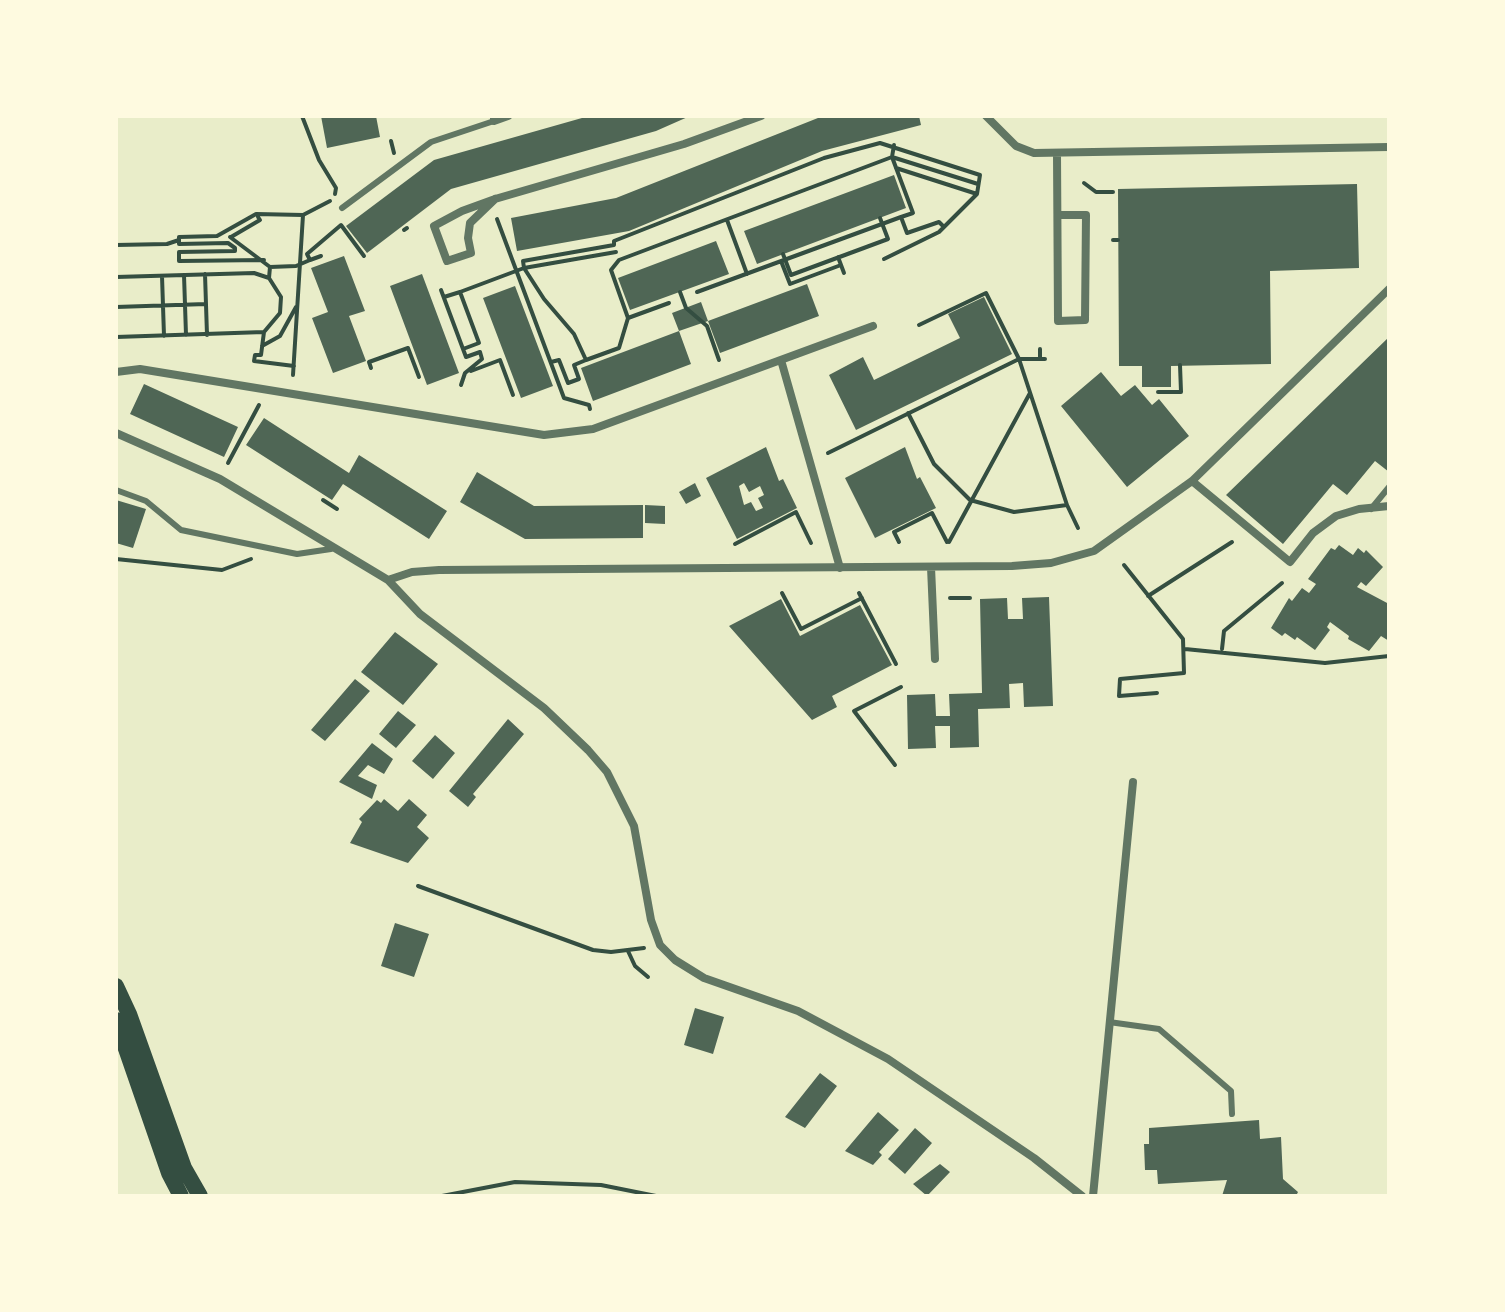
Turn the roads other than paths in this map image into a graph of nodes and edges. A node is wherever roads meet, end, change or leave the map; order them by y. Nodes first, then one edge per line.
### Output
1 (508, 116) edge
2 (761, 116) edge
3 (986, 116) edge
4 (494, 118) edge
5 (1389, 147) edge
6 (1057, 154) junction
7 (495, 199) junction
8 (342, 208) dead end
9 (1058, 215) junction
10 (1389, 289) edge
11 (873, 326) dead end
12 (781, 360) junction
13 (116, 372) edge
14 (116, 433) edge
15 (1192, 481) junction
16 (1389, 487) edge
17 (116, 490) edge
18 (1389, 506) edge
19 (1371, 509) junction
20 (331, 549) junction
21 (931, 567) junction
22 (840, 568) junction
23 (388, 580) junction
24 (935, 659) dead end
25 (1133, 782) dead end
26 (116, 986) edge
27 (116, 1020) edge
28 (1109, 1022) junction
29 (1232, 1114) dead end
30 (181, 1196) edge
31 (200, 1196) edge
32 (1082, 1196) edge
33 (1093, 1196) edge

1 - 4 street
2 - 7 street
3 - 6 street
4 - 8 lane
5 - 6 street
6 - 9 street
7 - 7 street
9 - 9 street
10 - 15 street
11 - 12 street
12 - 13 street
12 - 22 street
14 - 20 street
15 - 19 street
15 - 21 street
16 - 19 lane
17 - 20 lane
18 - 19 street
20 - 23 street
21 - 22 street
21 - 24 street
22 - 23 street
23 - 32 street
25 - 28 street
26 - 31 main road
27 - 30 main road
28 - 29 lane
28 - 33 street

